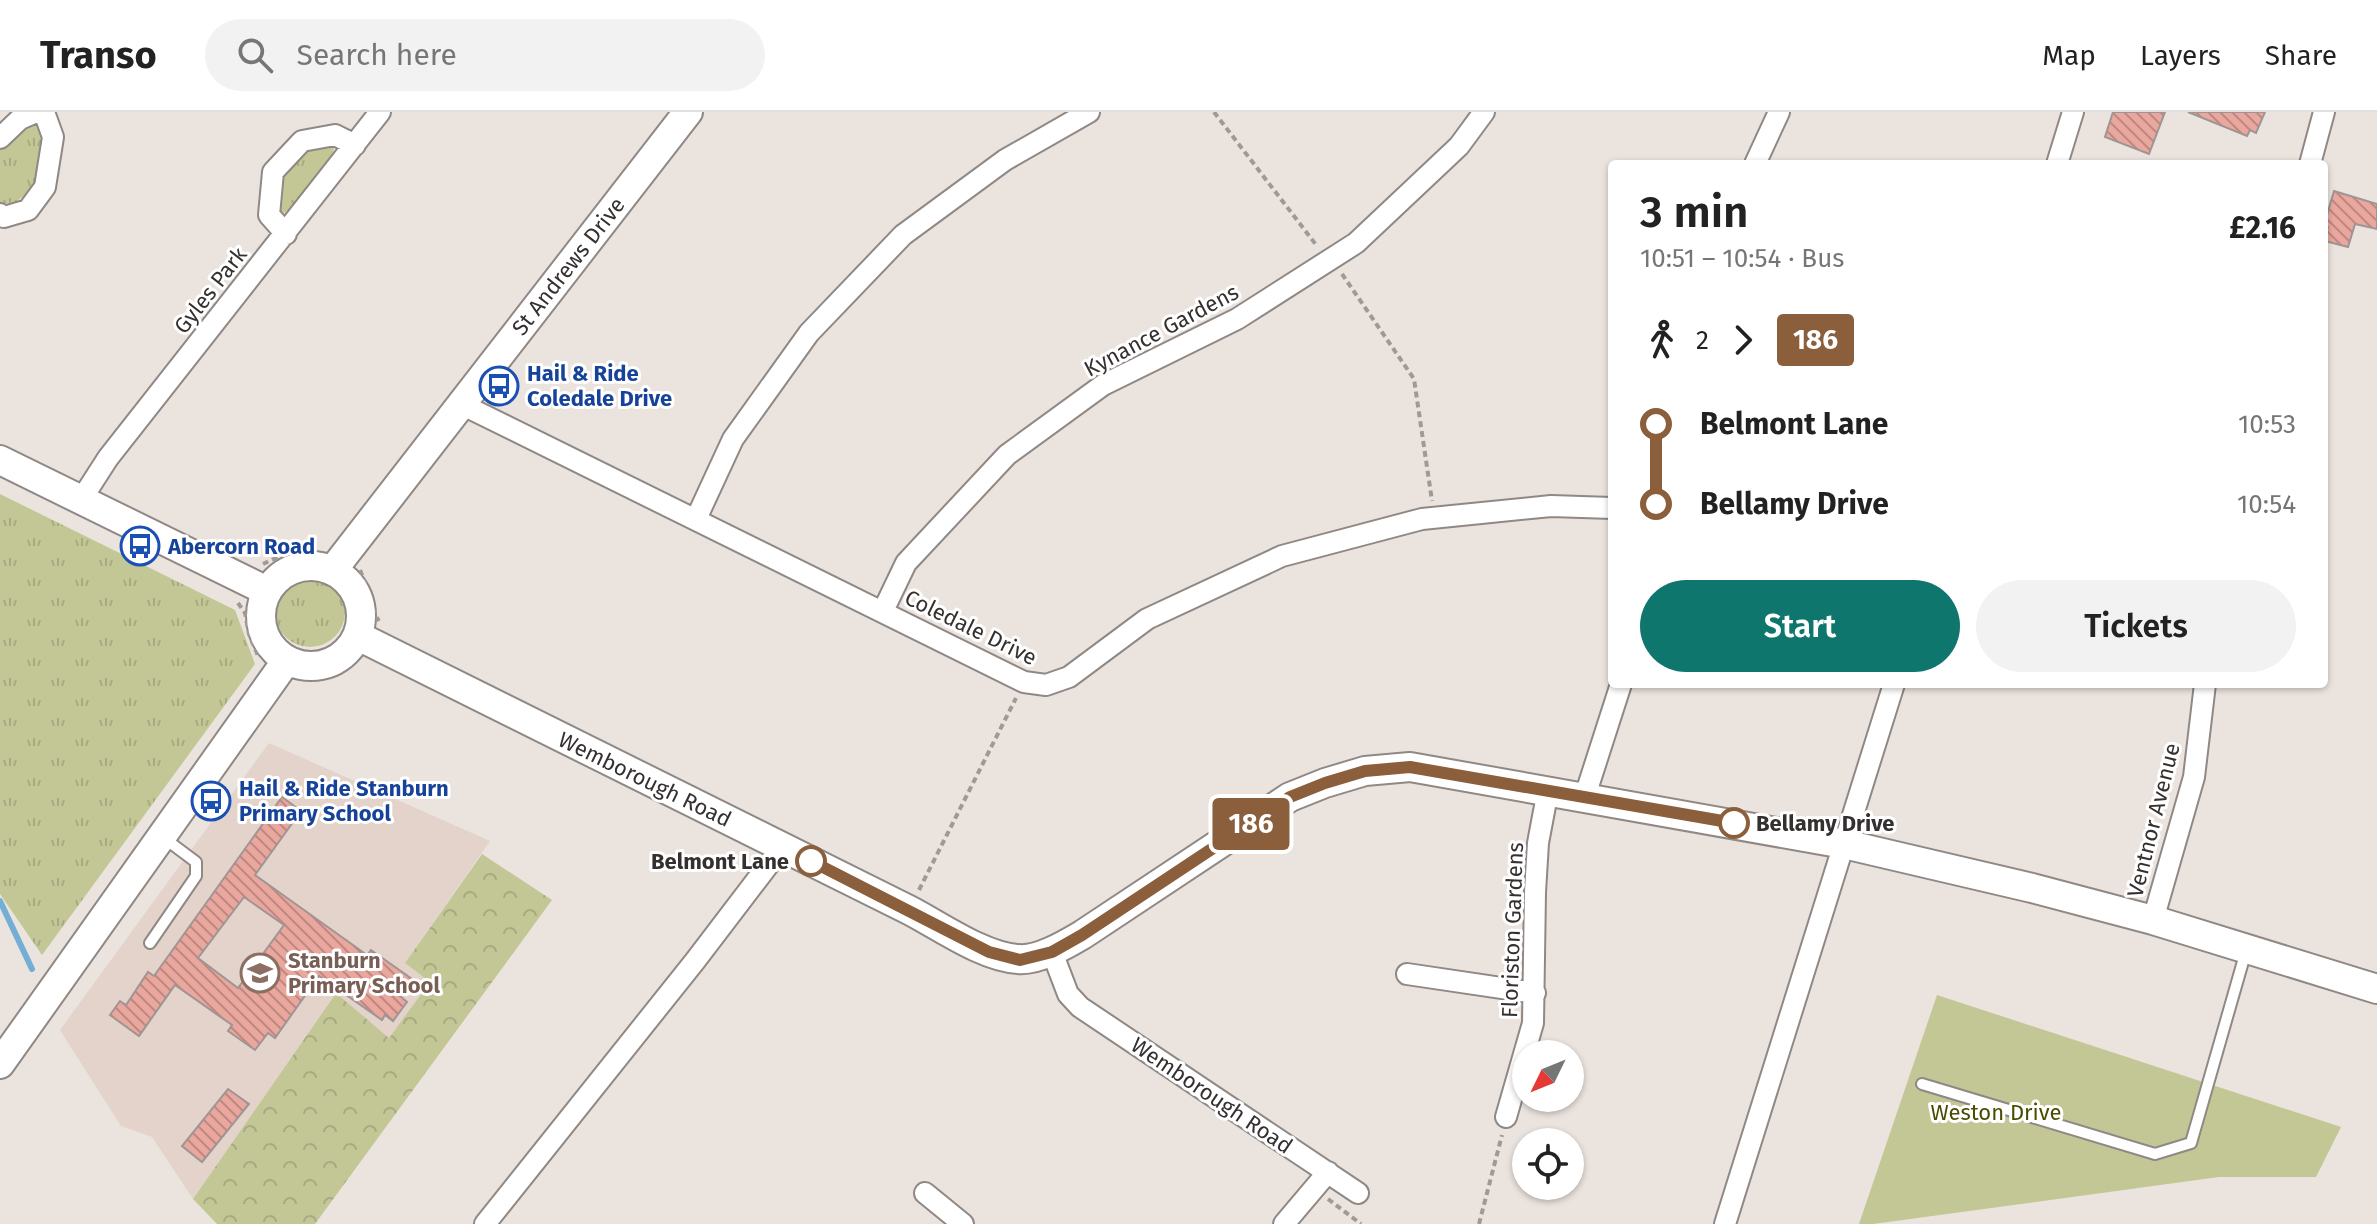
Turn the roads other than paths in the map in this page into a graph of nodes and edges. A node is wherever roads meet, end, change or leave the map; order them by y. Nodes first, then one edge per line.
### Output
1 (36, 112) edge
2 (44, 112) edge
3 (380, 112) edge
4 (688, 112) edge
5 (1089, 112) edge
6 (1484, 112) edge
7 (1779, 112) edge
8 (2073, 112) edge
9 (2324, 112) edge
10 (0, 138) edge
11 (355, 145) junction
12 (1757, 160) edge
13 (2058, 160) edge
14 (2311, 160) edge
15 (0, 214) edge
16 (286, 234) junction
17 (461, 404) junction
18 (0, 460) edge
19 (81, 500) junction
20 (1608, 508) edge
21 (696, 519) junction
22 (338, 562) junction
23 (267, 591) junction
24 (883, 611) junction
25 (368, 641) junction
26 (282, 668) junction
27 (1620, 688) edge
28 (1893, 688) edge
29 (2205, 688) edge
30 (1548, 790) junction
31 (1585, 796) junction
32 (162, 837) junction
33 (1844, 844) junction
34 (782, 847) junction
35 (2153, 920) junction
36 (150, 943) dead end
37 (2246, 949) junction
38 (1052, 952) junction
39 (1407, 974) dead end
40 (2377, 989) edge
41 (1535, 993) junction
42 (0, 1064) edge
43 (1922, 1084) dead end
44 (1506, 1117) road end
45 (1328, 1172) junction
46 (925, 1193) dead end
47 (1358, 1193) dead end
48 (485, 1224) edge
49 (963, 1224) edge
50 (1284, 1224) edge
51 (1725, 1224) edge

1 - 10 street
2 - 15 street
3 - 11 street, Gyles Park
4 - 17 street, St Andrews Drive
5 - 21 street
6 - 24 street, Kynance Gardens
7 - 12 street
8 - 13 street
9 - 14 street
11 - 16 street, Gyles Park
11 - 16 street
16 - 19 street, Gyles Park
17 - 21 street, Coledale Drive
17 - 22 street, St Andrews Drive
18 - 19 street
19 - 23 street
20 - 24 street, Coledale Drive
21 - 24 street, Coledale Drive
22 - 23 street
22 - 25 street
23 - 26 street
25 - 26 street
25 - 34 street, Wemborough Road
26 - 32 street
27 - 31 street
28 - 33 street
29 - 35 street, Ventnor Avenue
30 - 31 street
30 - 38 street
30 - 41 street, Floriston Gardens
31 - 33 street
32 - 36 lane
32 - 42 street
33 - 35 street
33 - 51 street
34 - 38 street, Wemborough Road
34 - 48 street
35 - 37 street
37 - 40 street
37 - 43 lane
38 - 45 street, Wemborough Road
39 - 41 street
41 - 44 street, Floriston Gardens
45 - 47 street, Wemborough Road
45 - 50 street
46 - 49 street

